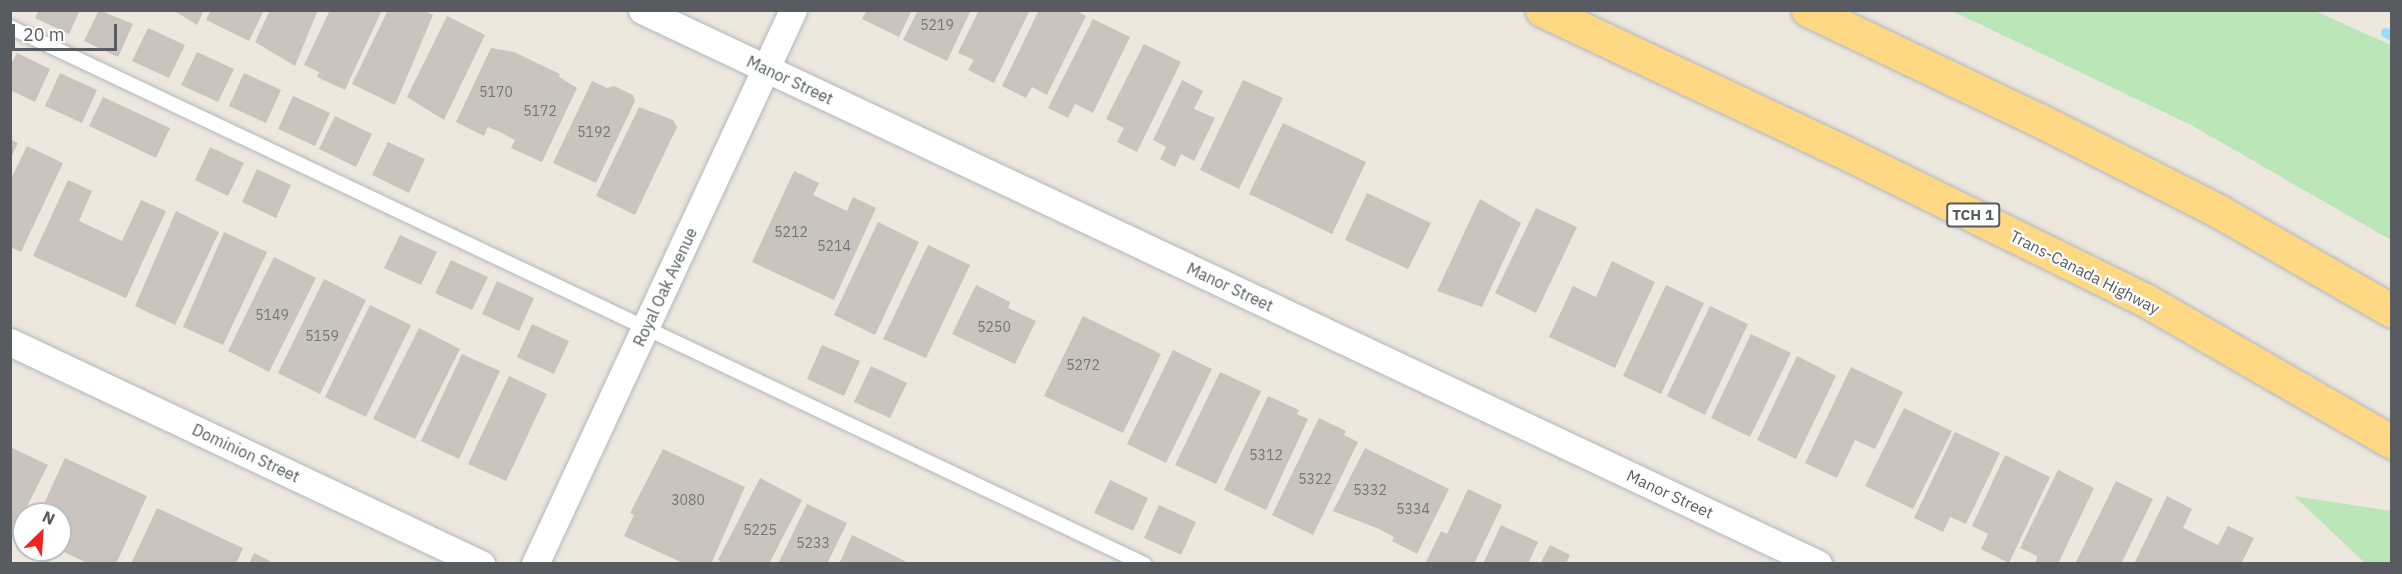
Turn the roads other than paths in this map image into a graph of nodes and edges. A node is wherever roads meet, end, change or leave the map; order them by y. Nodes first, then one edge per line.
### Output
1 (642, 10) edge
2 (793, 10) edge
3 (1542, 10) edge
4 (1808, 10) edge
5 (10, 27) edge
6 (766, 69) junction
7 (2391, 312) edge
8 (645, 329) junction
9 (10, 342) edge
10 (2391, 442) edge
11 (481, 564) edge
12 (535, 564) edge
13 (1144, 564) edge
14 (1818, 564) edge

1 - 6 street, Manor Street
2 - 6 street, Royal Oak Avenue
3 - 10 highway, Trans-Canada Highway / TCH 1
4 - 7 highway
5 - 8 lane
6 - 8 street, Royal Oak Avenue
6 - 14 street, Manor Street
8 - 12 street, Royal Oak Avenue
8 - 13 lane
9 - 11 street, Dominion Street

